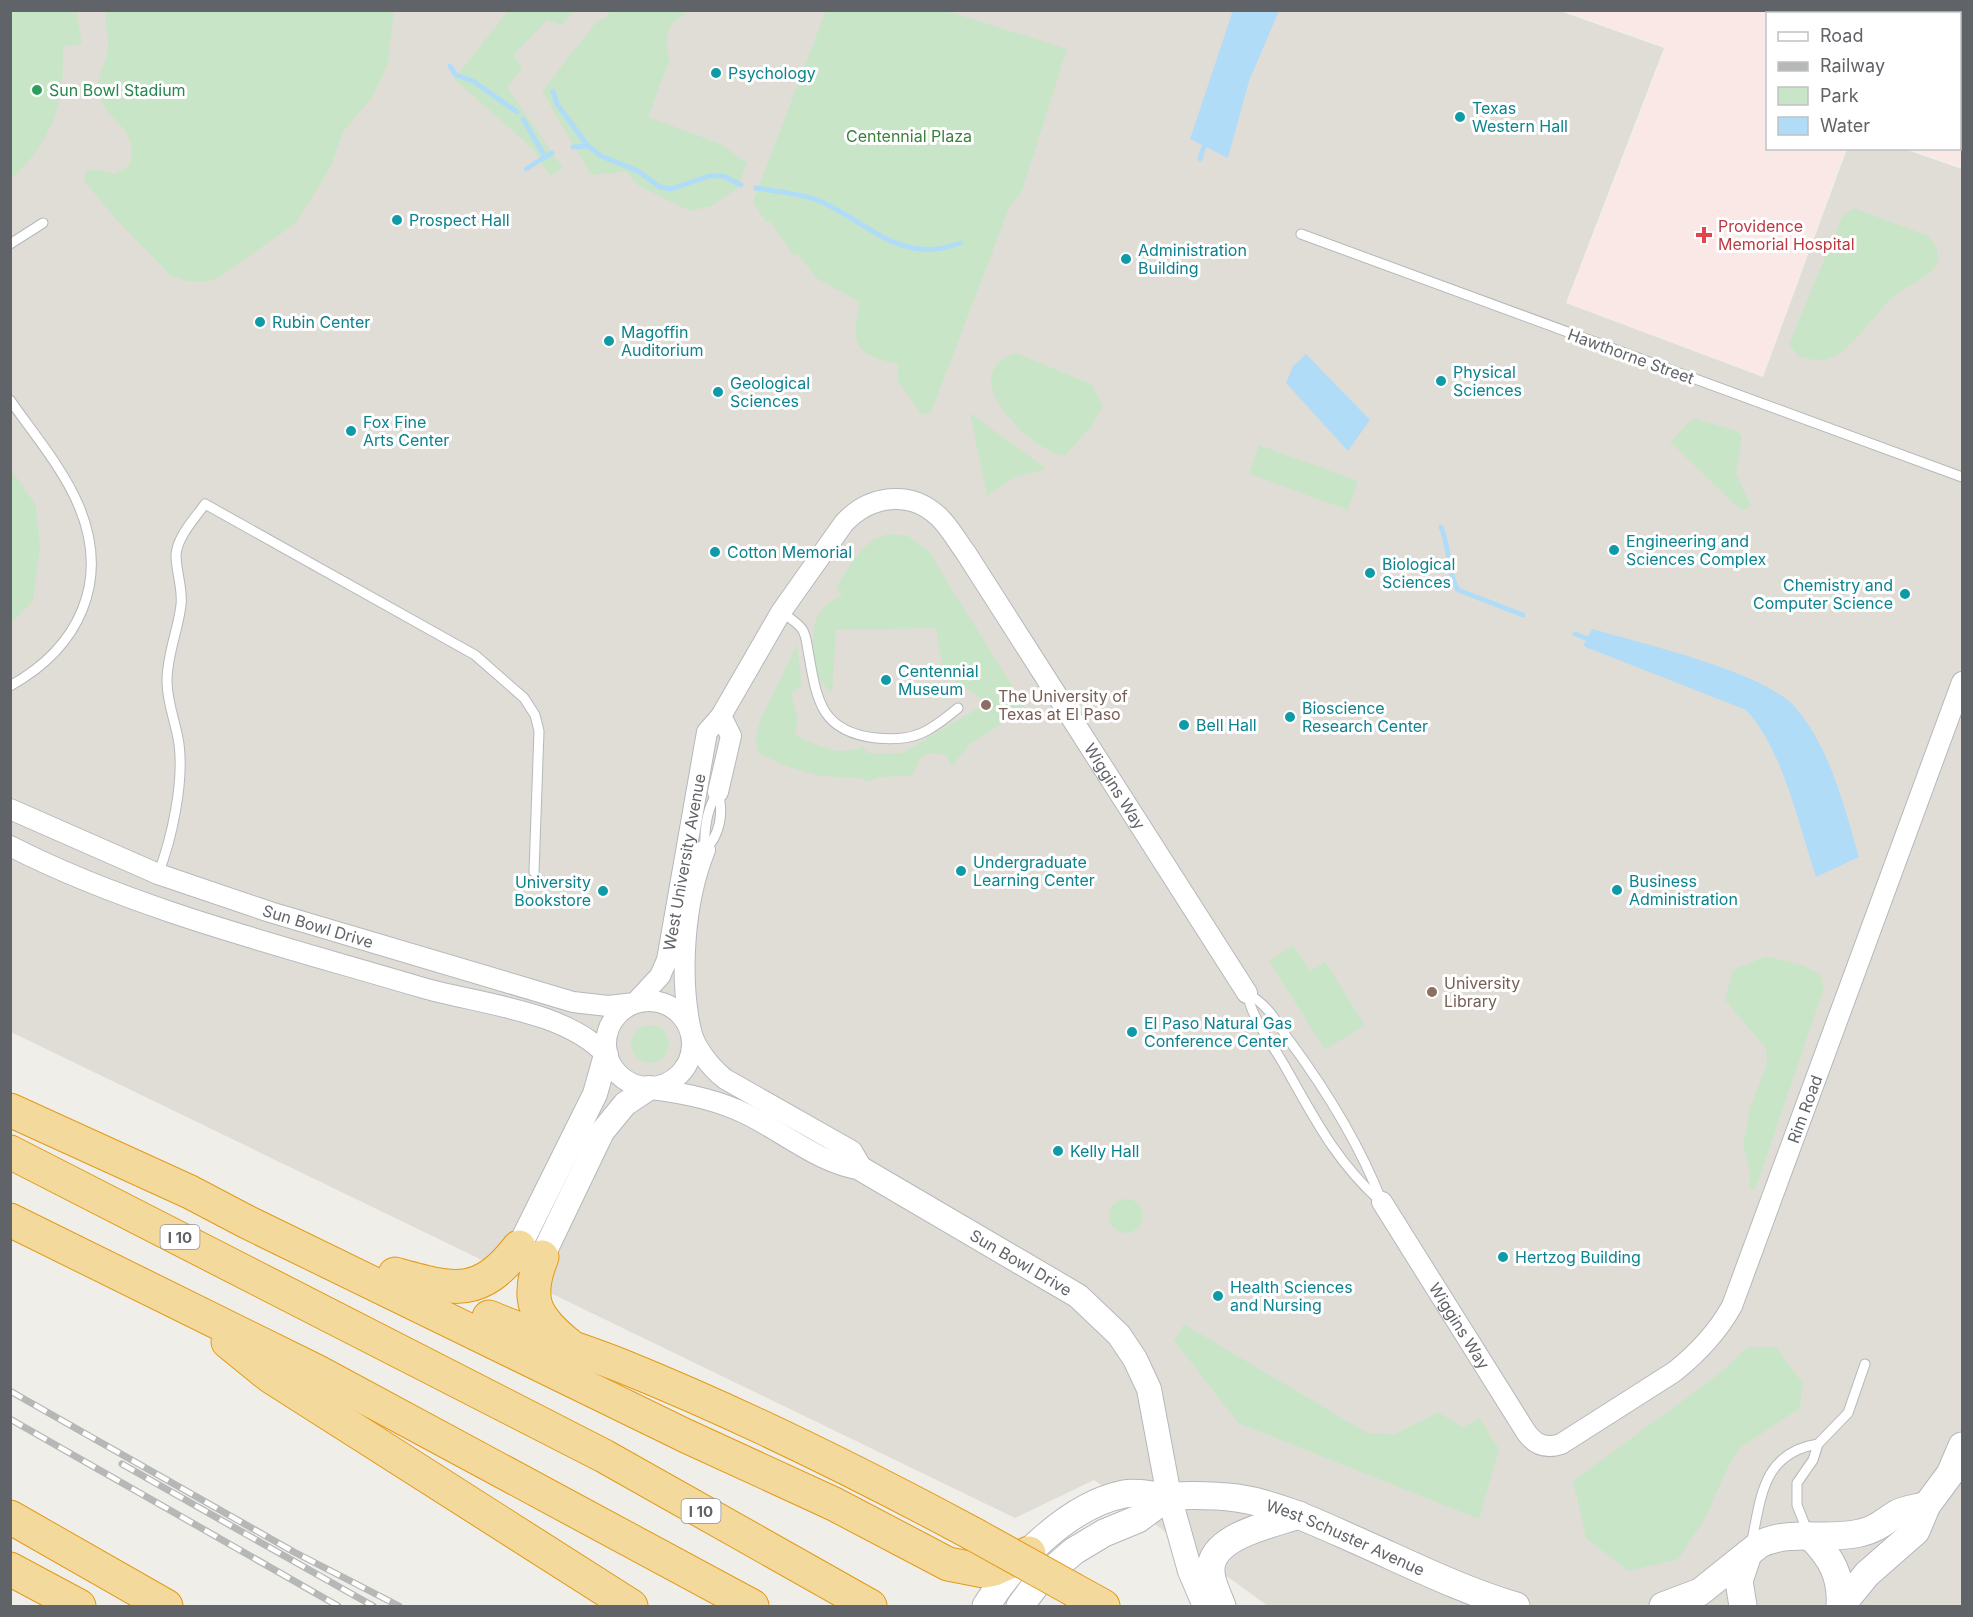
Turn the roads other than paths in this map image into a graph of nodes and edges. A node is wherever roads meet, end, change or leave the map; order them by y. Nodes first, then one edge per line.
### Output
1 (43, 223) dead end
2 (1300, 234) dead end
3 (10, 244) edge
4 (10, 400) edge
5 (1962, 477) edge
6 (912, 500) joint
7 (781, 612) junction
8 (1962, 682) edge
9 (10, 686) edge
10 (958, 708) dead end
11 (721, 716) junction
12 (712, 770) junction
13 (718, 792) joint
14 (10, 809) edge
15 (10, 846) edge
16 (705, 850) joint
17 (534, 872) dead end
18 (158, 874) junction
19 (1247, 993) junction
20 (635, 1003) junction
21 (691, 1033) junction
22 (606, 1054) junction
23 (649, 1088) junction
24 (10, 1110) edge
25 (10, 1152) edge
26 (863, 1170) junction
27 (190, 1192) junction
28 (1382, 1202) junction
29 (10, 1220) edge
30 (530, 1252) junction
31 (395, 1274) junction
32 (177, 1302) junction
33 (575, 1350) junction
34 (1865, 1364) dead end
35 (1818, 1444) junction
36 (1539, 1445) joint
37 (1962, 1446) edge
38 (1168, 1496) junction
39 (1927, 1505) junction
40 (1299, 1515) junction
41 (10, 1517) edge
42 (1810, 1536) junction
43 (1029, 1553) junction
44 (1748, 1554) junction
45 (10, 1569) edge
46 (79, 1606) edge
47 (166, 1606) edge
48 (631, 1606) edge
49 (752, 1606) edge
50 (870, 1606) edge
51 (986, 1606) edge
52 (1020, 1606) edge
53 (1103, 1606) edge
54 (1205, 1606) edge
55 (1222, 1606) edge
56 (1516, 1606) edge
57 (1663, 1606) edge
58 (1743, 1606) edge
59 (1840, 1606) edge

1 - 3 lane
2 - 5 lane, Hawthorne Street
4 - 9 lane
6 - 7 street, West University Avenue
6 - 19 street, Wiggins Way
7 - 10 lane
7 - 11 street, West University Avenue
8 - 36 street, Rim Road
11 - 12 street, West University Avenue
11 - 12 street, West University Avenue
12 - 13 street, West University Avenue
12 - 20 street, West University Avenue
13 - 16 lane, West University Avenue
14 - 18 street, Sun Bowl Drive
15 - 22 street, Sun Bowl Drive
16 - 21 street, West University Avenue
17 - 18 lane
18 - 20 street, Sun Bowl Drive
19 - 28 lane, Wiggins Way
19 - 28 lane, Wiggins Way
20 - 21 street
20 - 22 street
21 - 23 street
21 - 26 street, Sun Bowl Drive
22 - 23 street
22 - 30 street
23 - 26 street
23 - 30 street
24 - 27 highway
25 - 50 highway, I 10
26 - 38 street, Sun Bowl Drive
27 - 31 highway
27 - 43 highway
28 - 36 street, Wiggins Way
29 - 32 highway
30 - 31 highway
30 - 33 highway
31 - 33 highway
32 - 48 highway
32 - 49 highway
33 - 53 highway, bridge
34 - 35 lane
35 - 42 lane
35 - 44 lane
37 - 39 main road
38 - 40 main road, West Schuster Avenue
38 - 43 main road, West Schuster Avenue
38 - 52 main road
38 - 54 street, Sun Bowl Drive
39 - 42 main road
39 - 59 main road
40 - 55 main road
40 - 56 main road, West Schuster Avenue
41 - 47 highway
42 - 44 main road
42 - 59 main road
43 - 51 main road, West Schuster Avenue
44 - 57 main road
44 - 58 main road
45 - 46 highway

